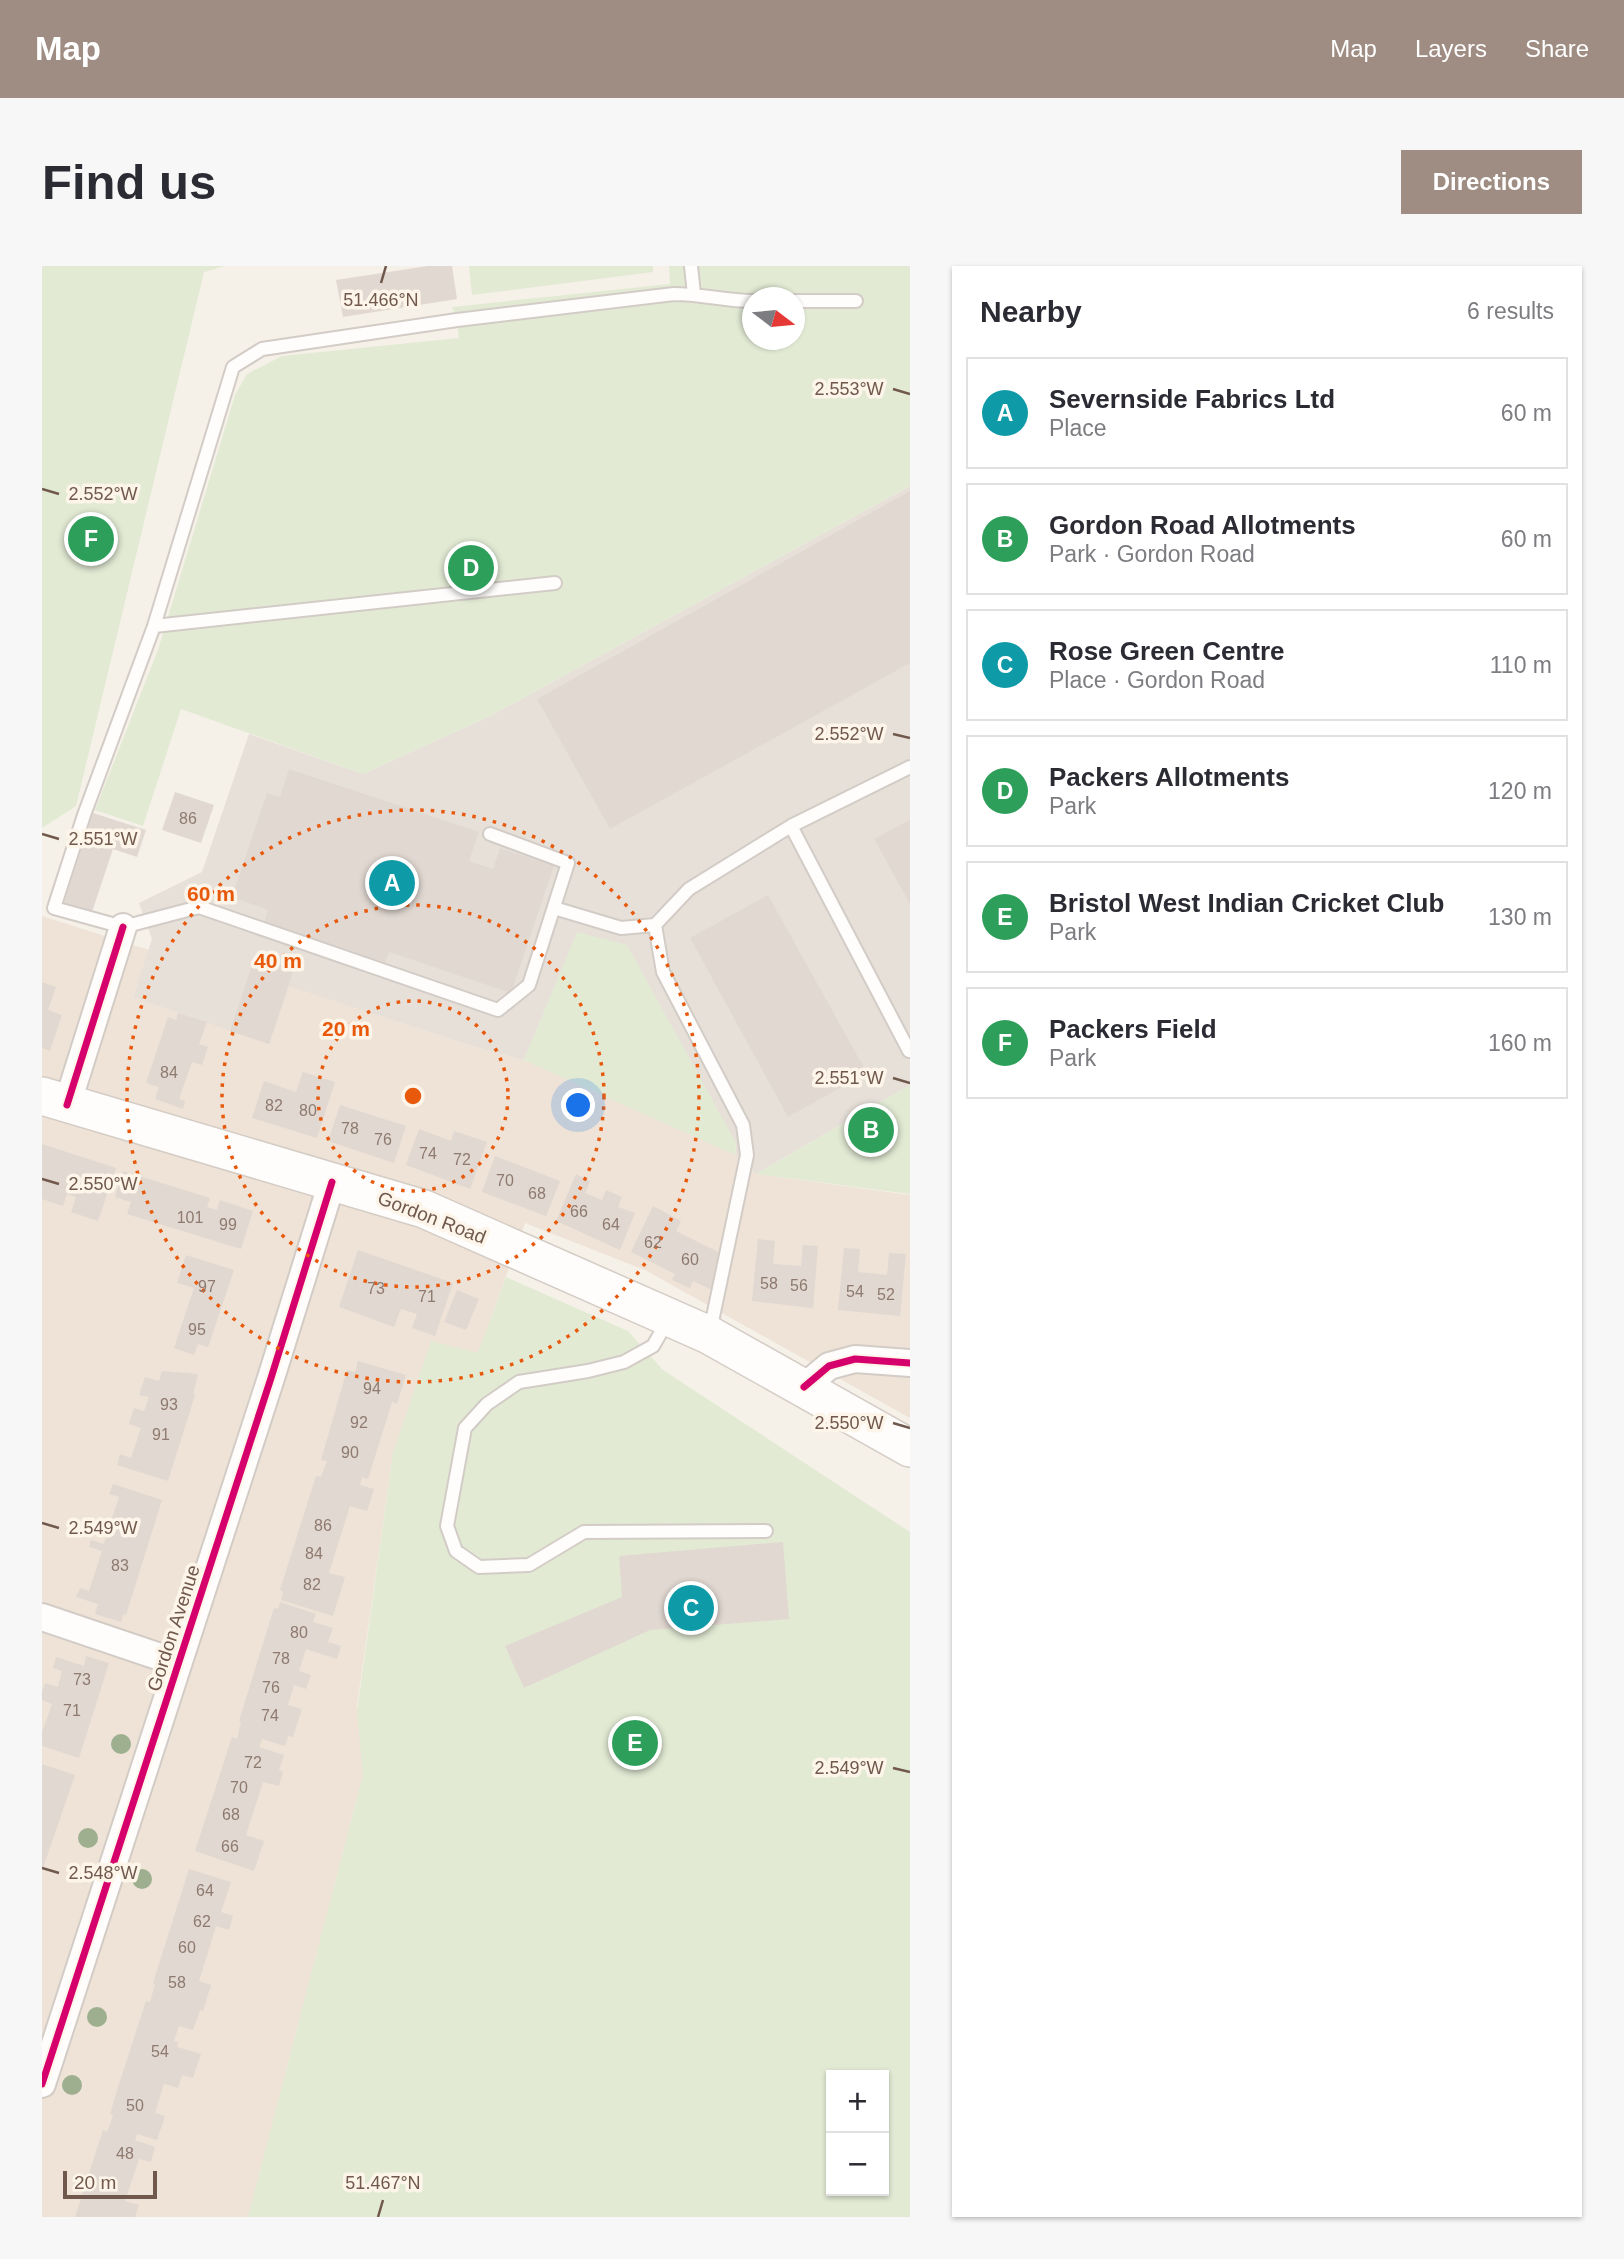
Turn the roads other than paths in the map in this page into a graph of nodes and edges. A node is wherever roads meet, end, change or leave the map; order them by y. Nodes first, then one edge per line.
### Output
1 (691, 266) edge
2 (694, 294) junction
3 (742, 301) edge
4 (805, 301) edge
5 (856, 301) dead end
6 (555, 583) dead end
7 (154, 626) junction
8 (910, 767) edge
9 (791, 825) junction
10 (490, 834) dead end
11 (48, 906) edge
12 (554, 908) junction
13 (655, 925) junction
14 (123, 927) junction
15 (909, 1051) edge
16 (54, 1101) edge
17 (332, 1182) junction
18 (670, 1318) junction
19 (709, 1335) junction
20 (910, 1363) edge
21 (804, 1387) junction
22 (910, 1448) edge
23 (766, 1531) dead end
24 (42, 1617) edge
25 (178, 1663) junction
26 (42, 2084) edge

1 - 2 lane
2 - 3 lane
2 - 7 lane
4 - 5 lane
6 - 7 lane
7 - 11 lane
8 - 9 lane
9 - 13 lane
9 - 15 lane
10 - 12 lane
11 - 14 lane
12 - 13 lane
12 - 14 lane
13 - 19 lane
14 - 16 street
16 - 17 main road, Gordon Road
17 - 18 main road, Gordon Road
17 - 25 street, Gordon Avenue
18 - 19 main road, Gordon Road
18 - 23 lane
19 - 21 main road, Gordon Road
20 - 21 street
21 - 22 main road, Gordon Road
24 - 25 street
25 - 26 street, Gordon Avenue

